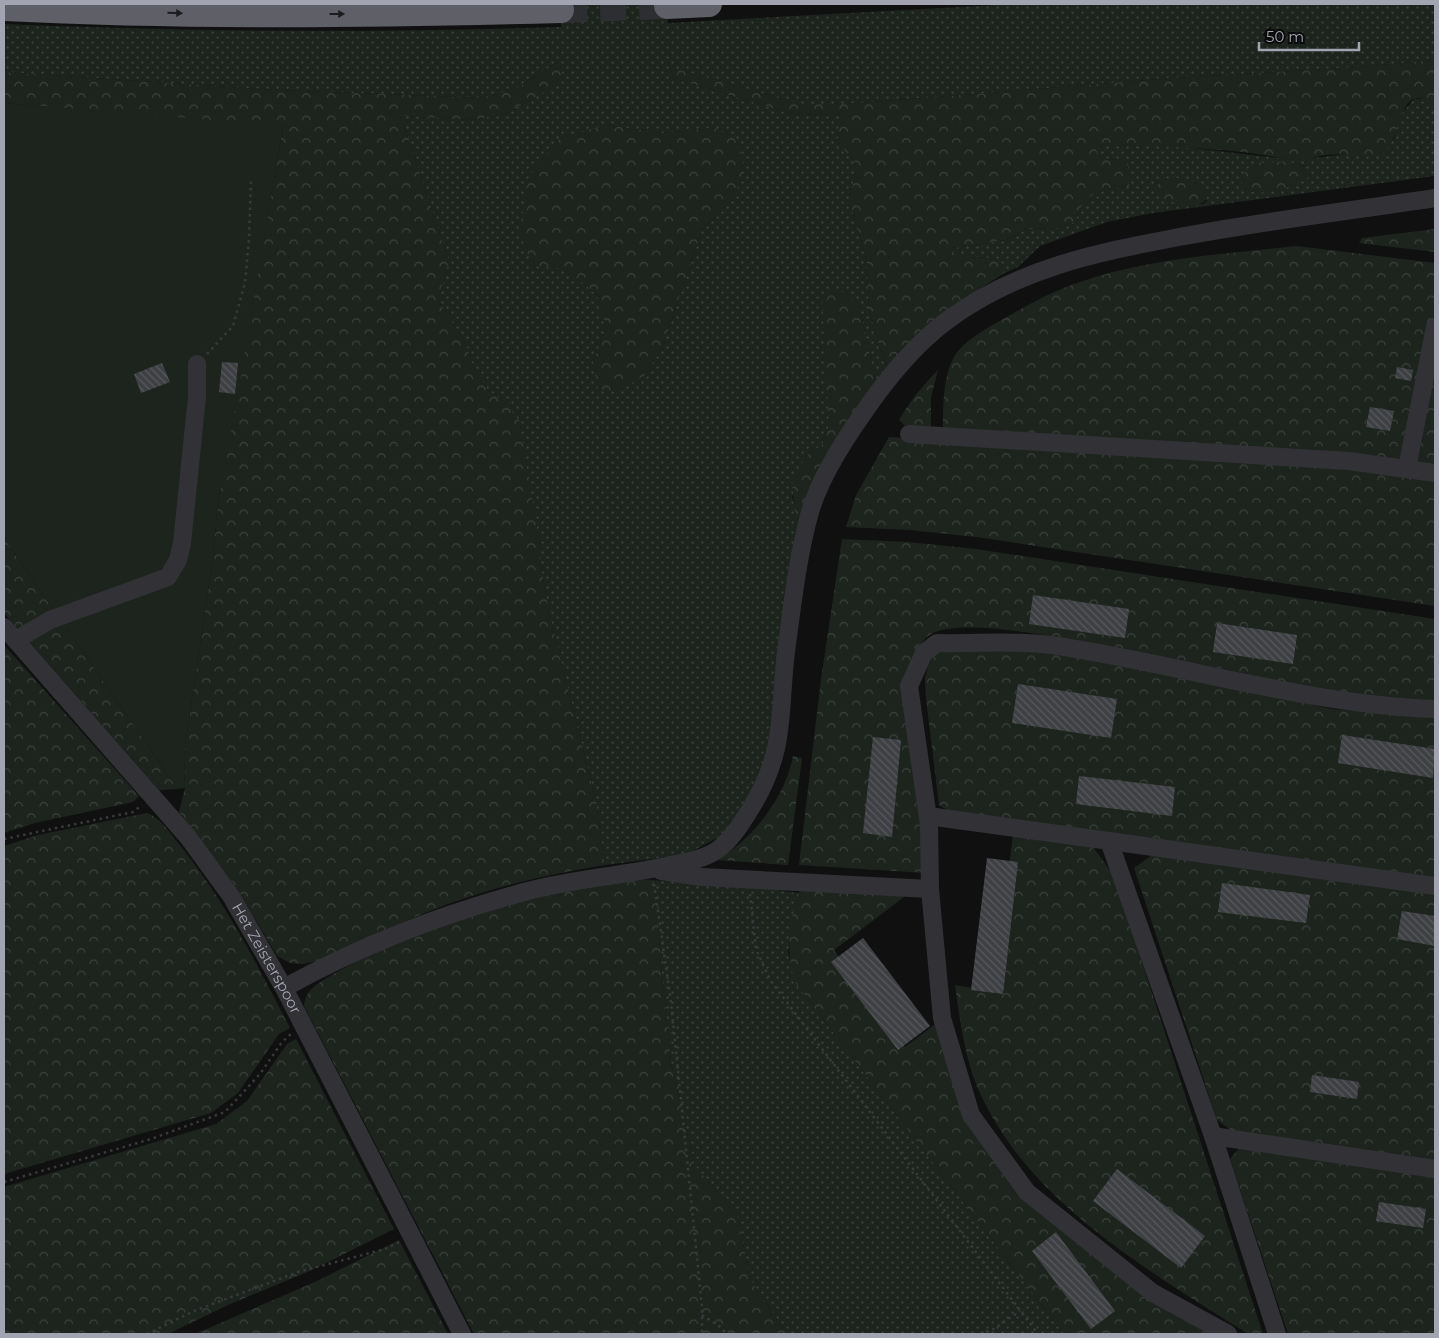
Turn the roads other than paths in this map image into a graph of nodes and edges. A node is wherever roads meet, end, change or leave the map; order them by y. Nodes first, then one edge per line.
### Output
1 (709, 4) edge
2 (667, 6) dead end
3 (4, 8) edge
4 (561, 10) tunnel mouth
5 (1435, 198) edge
6 (1435, 327) edge
7 (197, 364) road end
8 (909, 434) dead end
9 (1406, 468) junction
10 (1435, 473) edge
11 (4, 627) edge
12 (16, 640) junction
13 (1435, 708) edge
14 (928, 816) junction
15 (1109, 841) junction
16 (652, 870) junction
17 (1435, 886) edge
18 (930, 889) junction
19 (284, 988) junction
20 (1213, 1136) junction
21 (1435, 1169) edge
22 (462, 1334) edge
23 (1228, 1334) edge
24 (1277, 1334) edge

1 - 2 highway
3 -> 4 highway
5 - 16 street
6 - 9 street
7 - 12 street
8 - 9 street
9 - 10 street
11 - 12 street, Het Zeisterspoor
12 - 19 street, Het Zeisterspoor
13 - 14 street
14 - 15 street
14 - 18 street
15 - 17 street
15 - 20 street
16 - 18 street
16 - 19 street
18 - 23 street
19 - 22 street, Het Zeisterspoor
20 - 21 street
20 - 24 street

